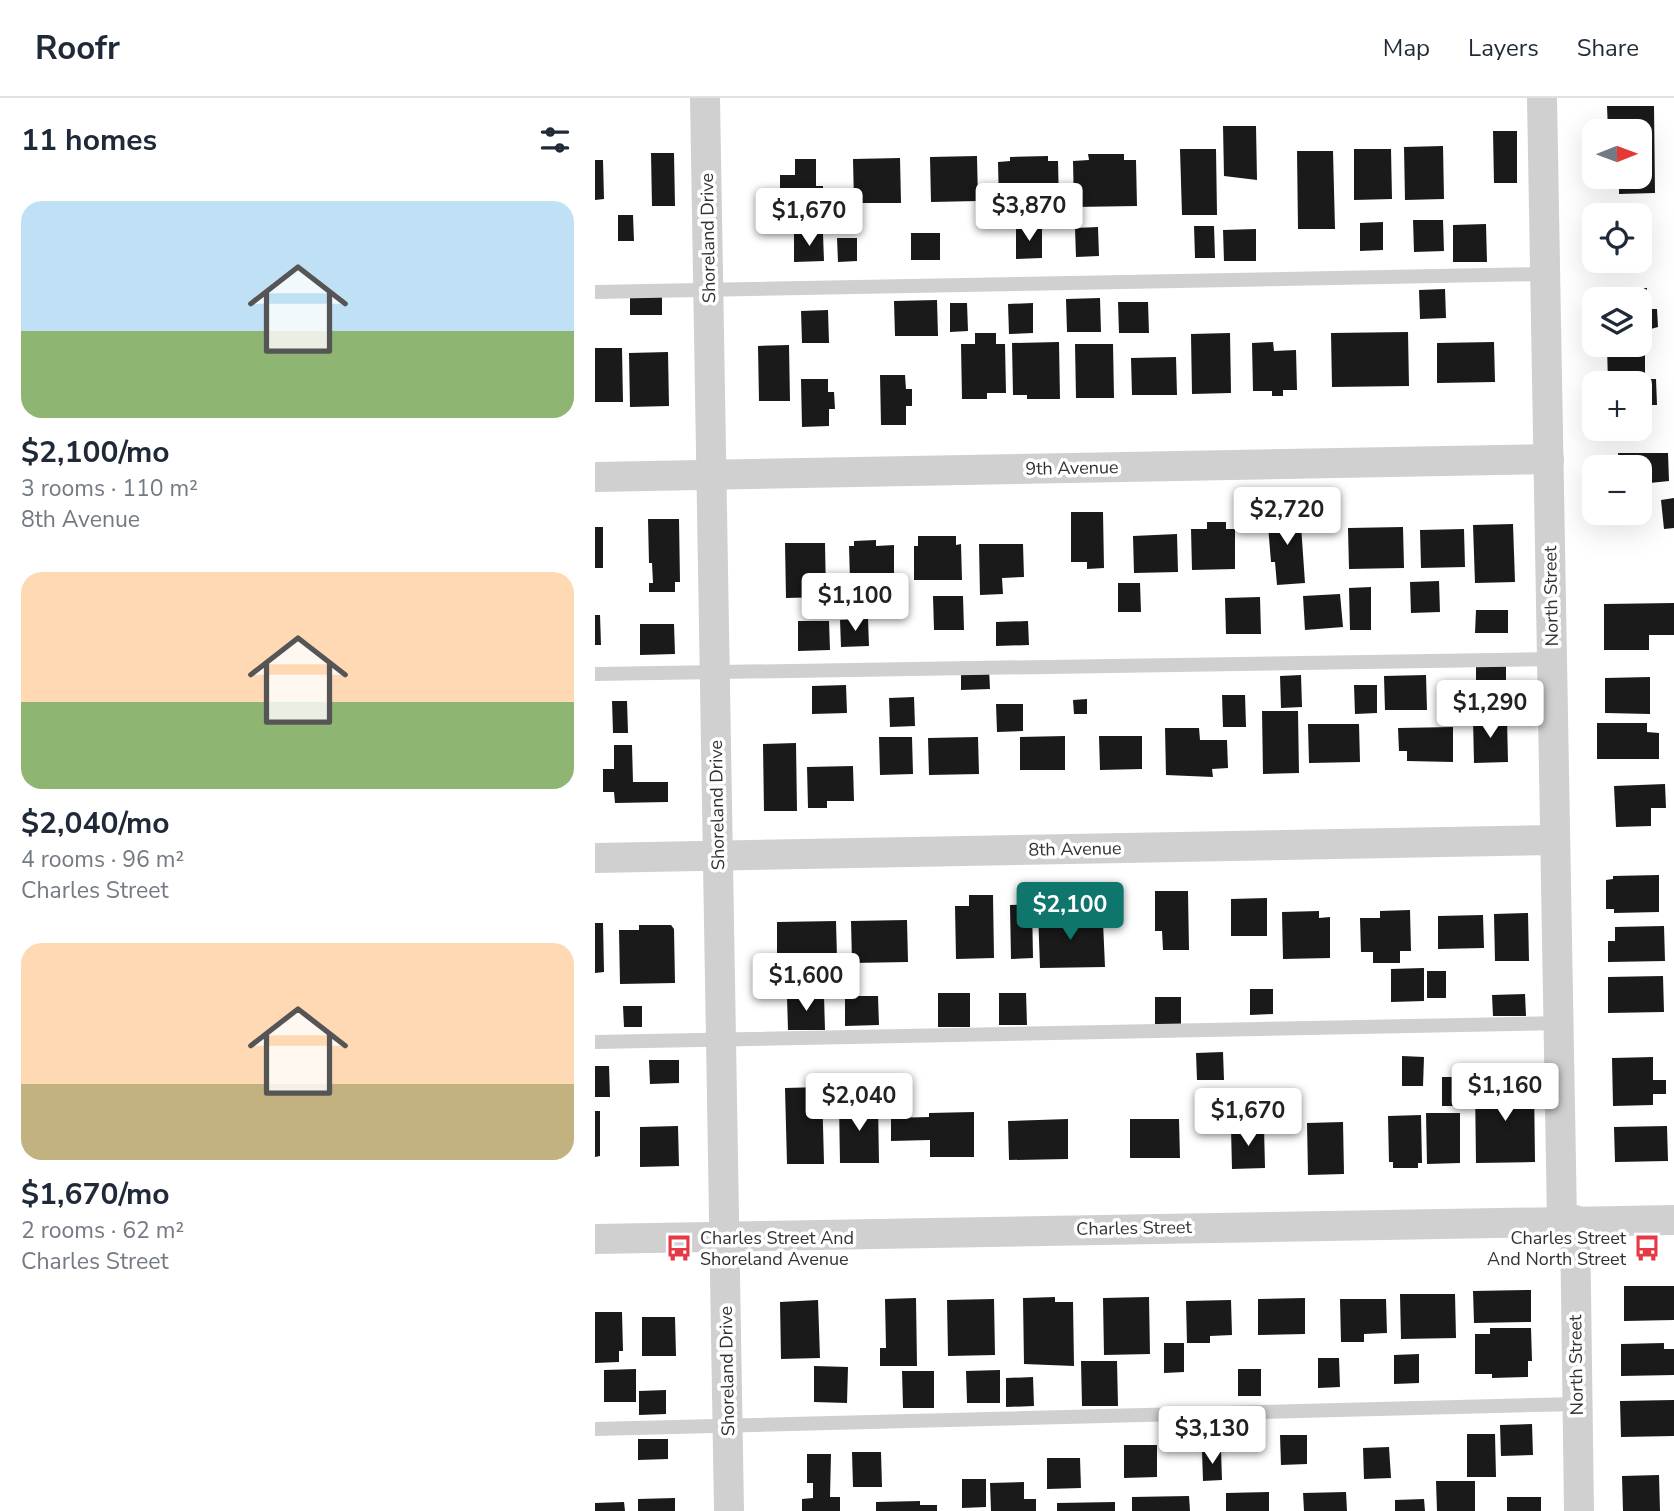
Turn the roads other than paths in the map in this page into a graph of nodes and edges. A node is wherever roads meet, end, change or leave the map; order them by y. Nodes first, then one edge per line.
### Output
1 (705, 98) edge
2 (1542, 98) edge
3 (1545, 274) junction
4 (709, 290) junction
5 (595, 292) edge
6 (1549, 459) junction
7 (712, 475) junction
8 (595, 477) edge
9 (1552, 659) junction
10 (715, 671) junction
11 (595, 674) edge
12 (1555, 840) junction
13 (718, 855) junction
14 (595, 858) edge
15 (1560, 1023) junction
16 (722, 1040) junction
17 (595, 1042) edge
18 (1568, 1220) junction
19 (1674, 1220) edge
20 (725, 1236) junction
21 (595, 1238) edge
22 (1577, 1404) junction
23 (728, 1427) junction
24 (595, 1429) edge
25 (729, 1511) edge
26 (1579, 1511) edge

1 - 4 street, Shoreland Drive
2 - 3 street, North Street
3 - 4 lane
3 - 6 street, North Street
4 - 5 lane
4 - 7 street, Shoreland Drive
6 - 7 street, 9th Avenue
6 - 9 street, North Street
7 - 8 street, 9th Avenue
7 - 10 street, Shoreland Drive
9 - 10 lane
9 - 12 street, North Street
10 - 11 lane
10 - 13 street, Shoreland Drive
12 - 13 street, 8th Avenue
12 - 15 street, North Street
13 - 14 street, 8th Avenue
13 - 16 street, Shoreland Drive
15 - 16 lane
15 - 18 street, North Street
16 - 17 lane
16 - 20 street, Shoreland Drive
18 - 19 street, Charles Street
18 - 20 street, Charles Street
18 - 22 street, North Street
20 - 21 street, Charles Street
20 - 23 street, Shoreland Drive
22 - 23 lane
22 - 26 street, North Street
23 - 24 lane
23 - 25 street, Shoreland Drive

